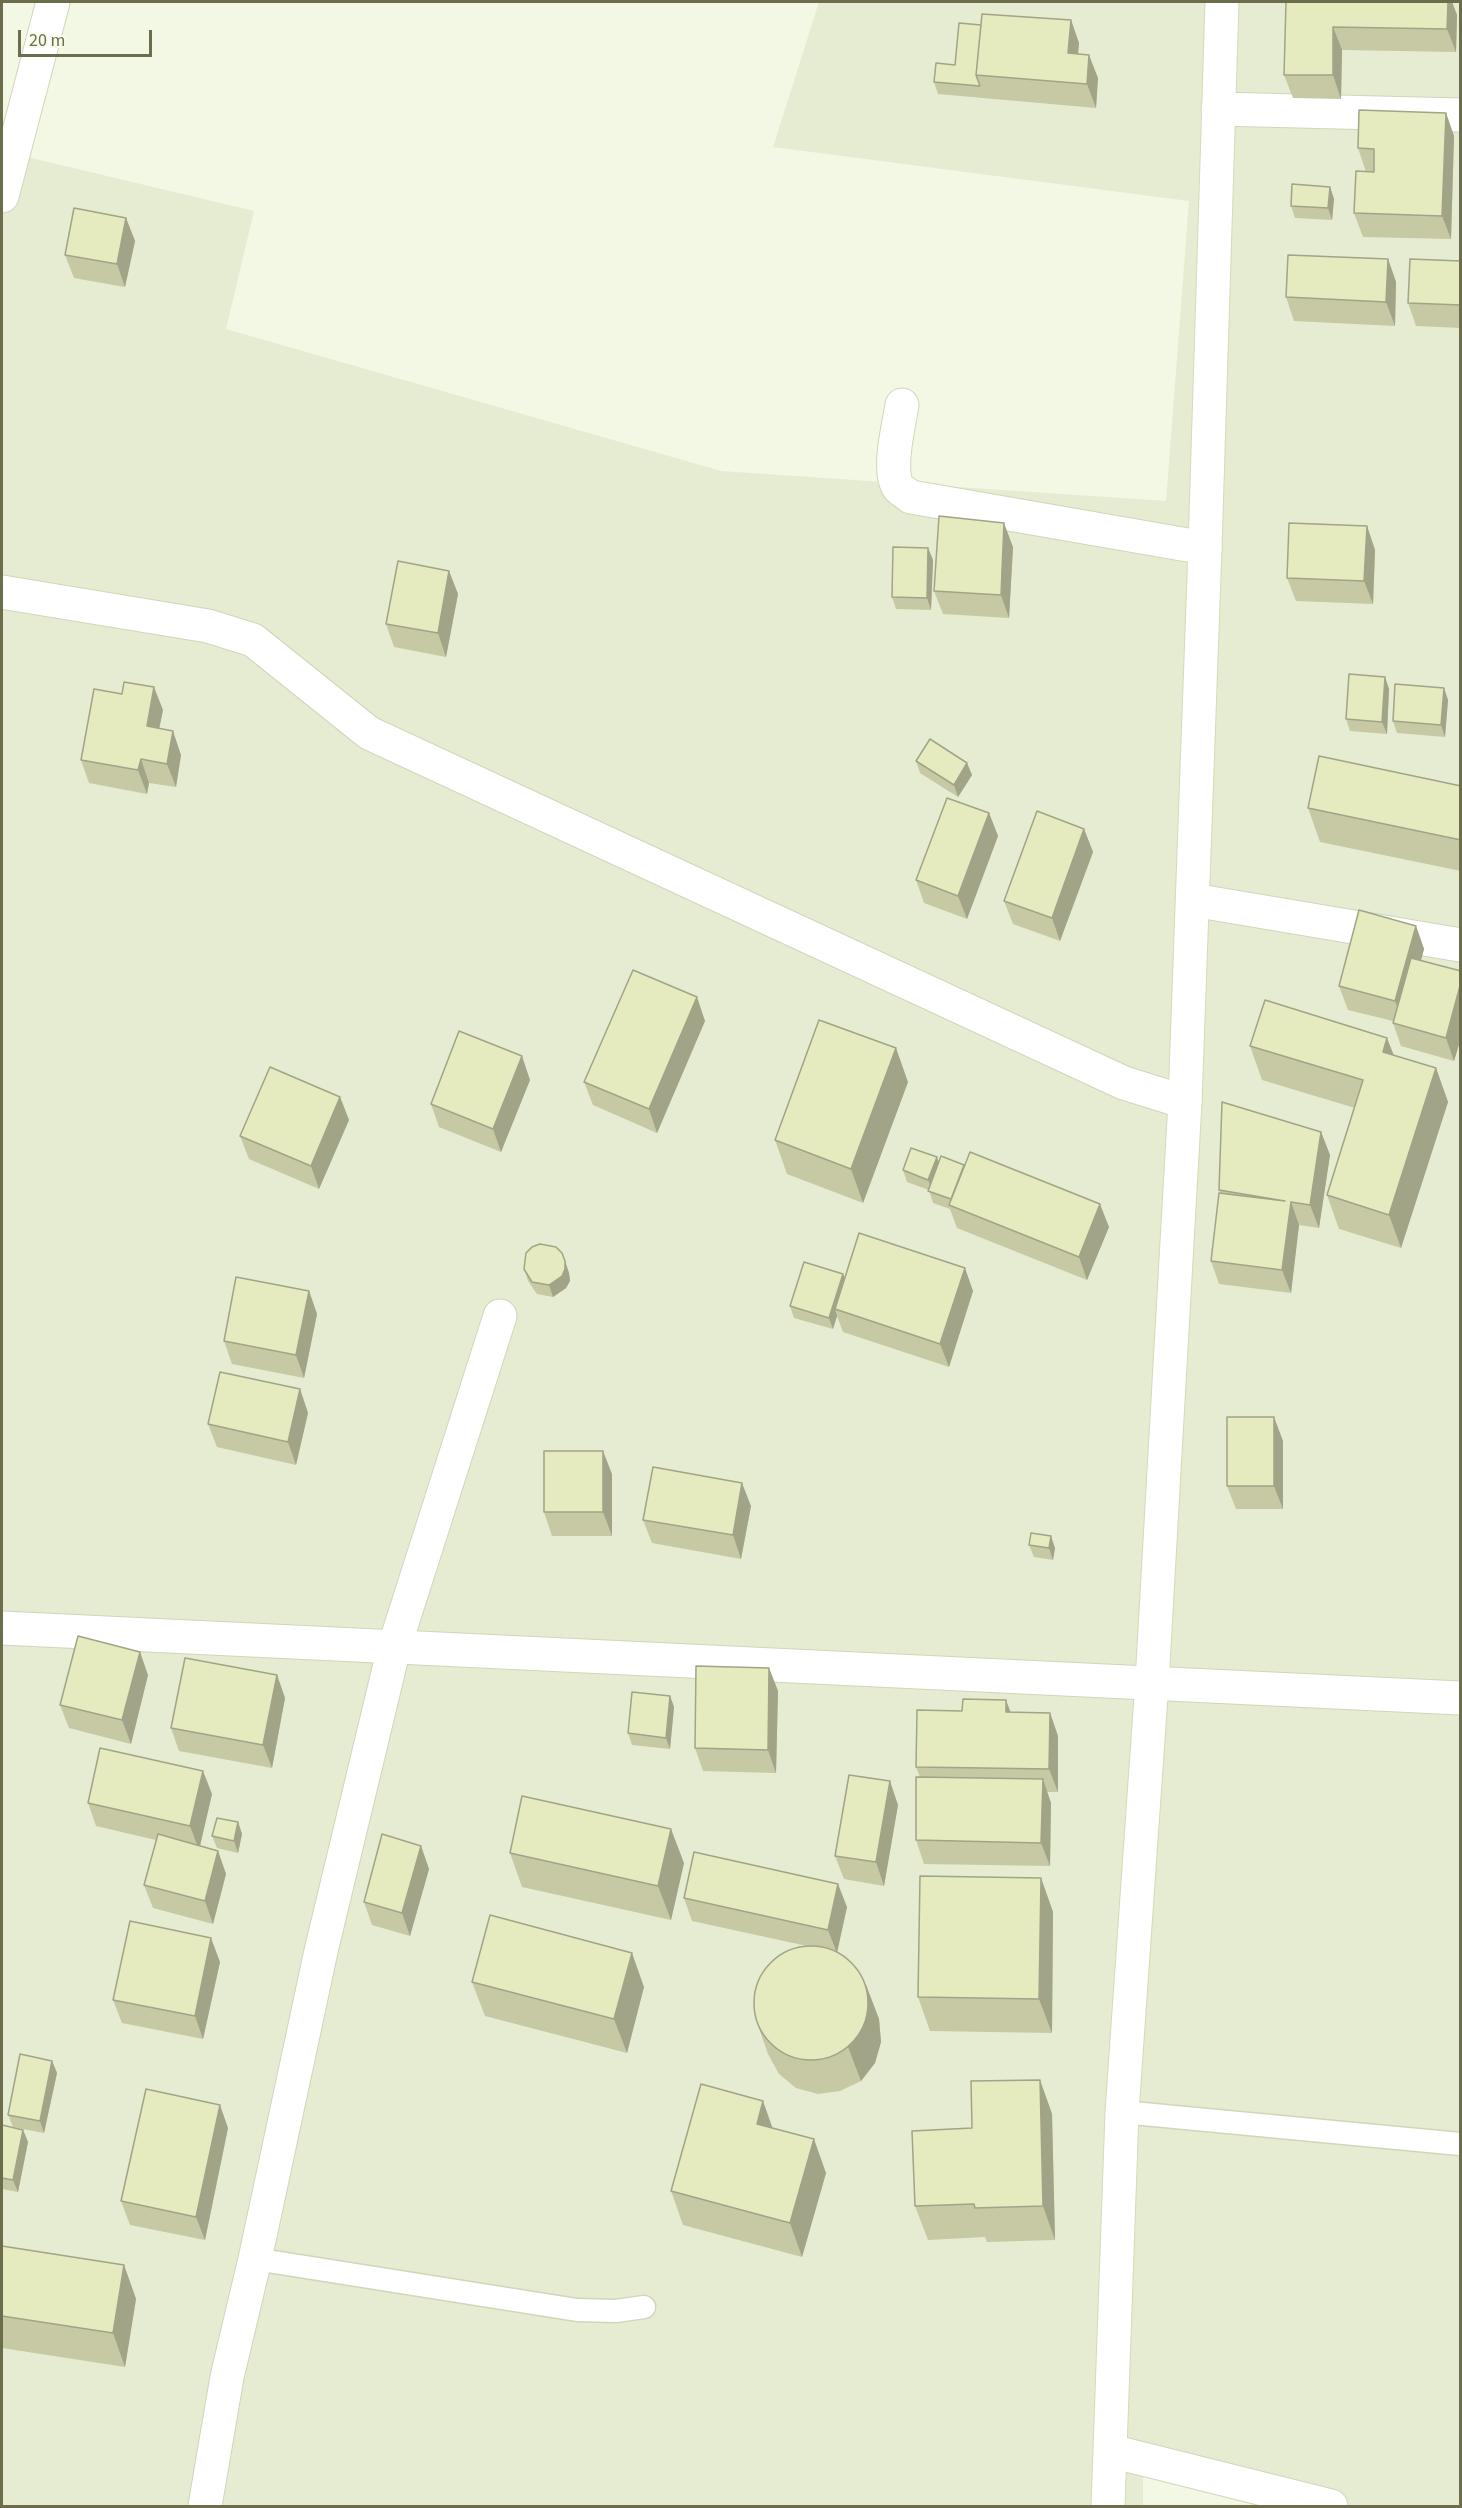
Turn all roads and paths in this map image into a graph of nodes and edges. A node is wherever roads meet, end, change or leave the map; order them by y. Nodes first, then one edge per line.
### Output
1 (53, 2) edge
2 (1222, 2) edge
3 (1218, 109) junction
4 (1461, 115) edge
5 (2, 196) edge
6 (902, 405) dead end
7 (1205, 548) junction
8 (2, 592) edge
9 (1193, 900) junction
10 (1461, 945) edge
11 (1185, 1102) junction
12 (500, 1316) dead end
13 (2, 1628) edge
14 (394, 1648) junction
15 (1152, 1682) junction
16 (1461, 1698) edge
17 (1122, 2112) junction
18 (1461, 2144) edge
19 (255, 2259) junction
20 (644, 2307) dead end
21 (1111, 2451) junction
22 (205, 2506) edge
23 (1108, 2506) edge
24 (1331, 2506) edge

1 - 5 street
2 - 3 street
3 - 4 street
3 - 7 street
6 - 7 street
7 - 9 street
8 - 11 street
9 - 10 street
9 - 11 street
11 - 15 street
12 - 14 street
13 - 14 street
14 - 15 street
14 - 19 street
15 - 16 street
15 - 17 street
17 - 18 lane
17 - 21 street
19 - 20 lane
19 - 22 street
21 - 23 street
21 - 24 street

